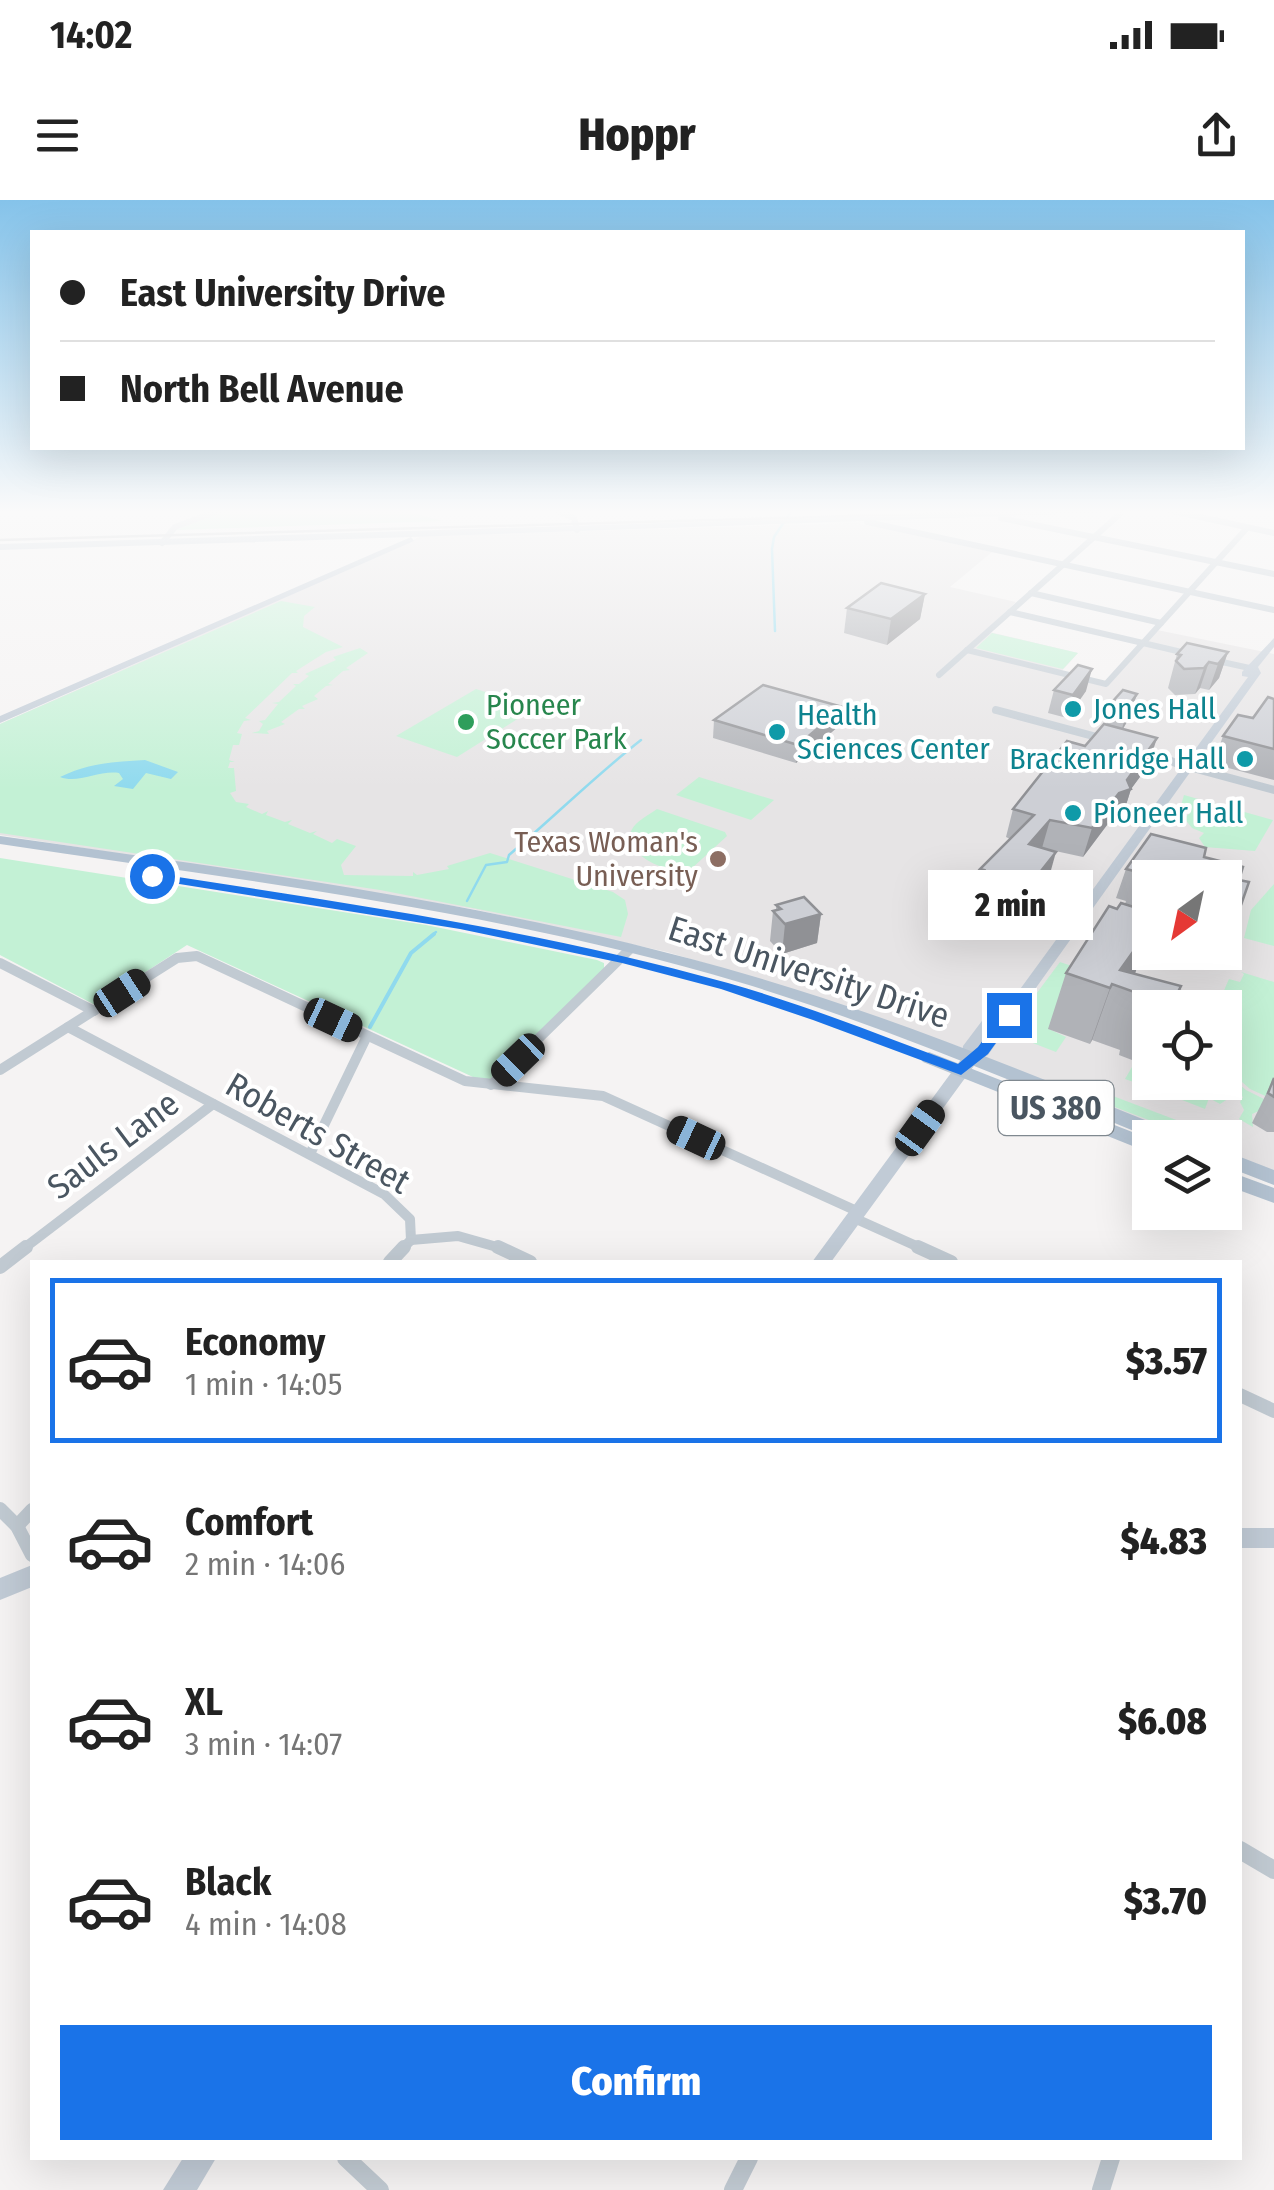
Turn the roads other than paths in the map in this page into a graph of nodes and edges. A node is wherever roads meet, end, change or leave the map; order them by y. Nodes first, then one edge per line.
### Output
1 (266, 603) edge
2 (1020, 603) edge
3 (1074, 603) edge
4 (1179, 603) edge
5 (1240, 603) edge
6 (1274, 610) edge
7 (1010, 612) junction
8 (1161, 623) junction
9 (1274, 641) edge
10 (1143, 643) junction
11 (966, 650) junction
12 (1193, 655) edge
13 (1210, 659) edge
14 (1267, 659) edge
15 (1254, 669) junction
16 (939, 675) dead end
17 (996, 710) dead end
18 (0, 720) edge
19 (1116, 742) edge
20 (1136, 747) edge
21 (1185, 763) junction
22 (1269, 789) edge
23 (0, 840) edge
24 (0, 852) edge
25 (626, 954) junction
26 (0, 963) edge
27 (94, 1011) junction
28 (68, 1027) junction
29 (367, 1036) junction
30 (965, 1064) junction
31 (0, 1070) edge
32 (491, 1086) junction
33 (213, 1104) junction
34 (1132, 1124) edge
35 (1132, 1138) edge
36 (310, 1154) junction
37 (1242, 1165) edge
38 (1274, 1178) edge
39 (1242, 1184) edge
40 (1274, 1196) edge
41 (856, 1215) junction
42 (411, 1240) junction
43 (392, 1260) edge
44 (526, 1260) edge
45 (822, 1260) edge
46 (947, 1260) edge
47 (0, 1267) edge
48 (1242, 1396) edge
49 (1274, 1410) edge
50 (0, 1508) edge
51 (30, 1512) edge
52 (17, 1526) junction
53 (1242, 1538) edge
54 (1274, 1538) edge
55 (30, 1550) edge
56 (30, 1577) edge
57 (0, 1589) edge
58 (1242, 1851) edge
59 (1274, 1870) edge
60 (200, 2160) edge
61 (348, 2160) edge
62 (748, 2160) edge
63 (1110, 2160) edge
64 (179, 2190) edge
65 (380, 2190) edge
66 (733, 2190) edge
67 (1100, 2190) edge

1 - 18 street
2 - 7 street
3 - 8 street
4 - 8 street
5 - 6 street
7 - 10 street
7 - 11 street
8 - 10 street
9 - 14 street
10 - 11 street
10 - 12 street
11 - 16 street
13 - 15 street
14 - 15 street
15 - 21 street
17 - 19 street
20 - 21 street
21 - 22 street
21 - 30 street
23 - 25 main road, East University Drive / US 380
24 - 25 main road, East University Drive / US 380
25 - 30 main road, East University Drive / US 380
25 - 32 street
26 - 27 street
27 - 28 street
27 - 29 street
28 - 31 street
28 - 33 street, Roberts Street
29 - 32 street
29 - 36 street
30 - 34 main road, East University Drive / US 380
30 - 35 main road, East University Drive / US 380
30 - 41 street
32 - 41 street
33 - 36 street, Roberts Street
33 - 47 street, Sauls Lane
36 - 42 street, Roberts Street
37 - 38 main road
39 - 40 main road
41 - 45 street
41 - 46 street
42 - 43 street
42 - 44 street, Roberts Street
48 - 49 street
50 - 52 street
51 - 52 street
52 - 55 street
53 - 54 street
56 - 57 street
58 - 59 street
60 - 64 street
61 - 65 street
62 - 66 street
63 - 67 street

